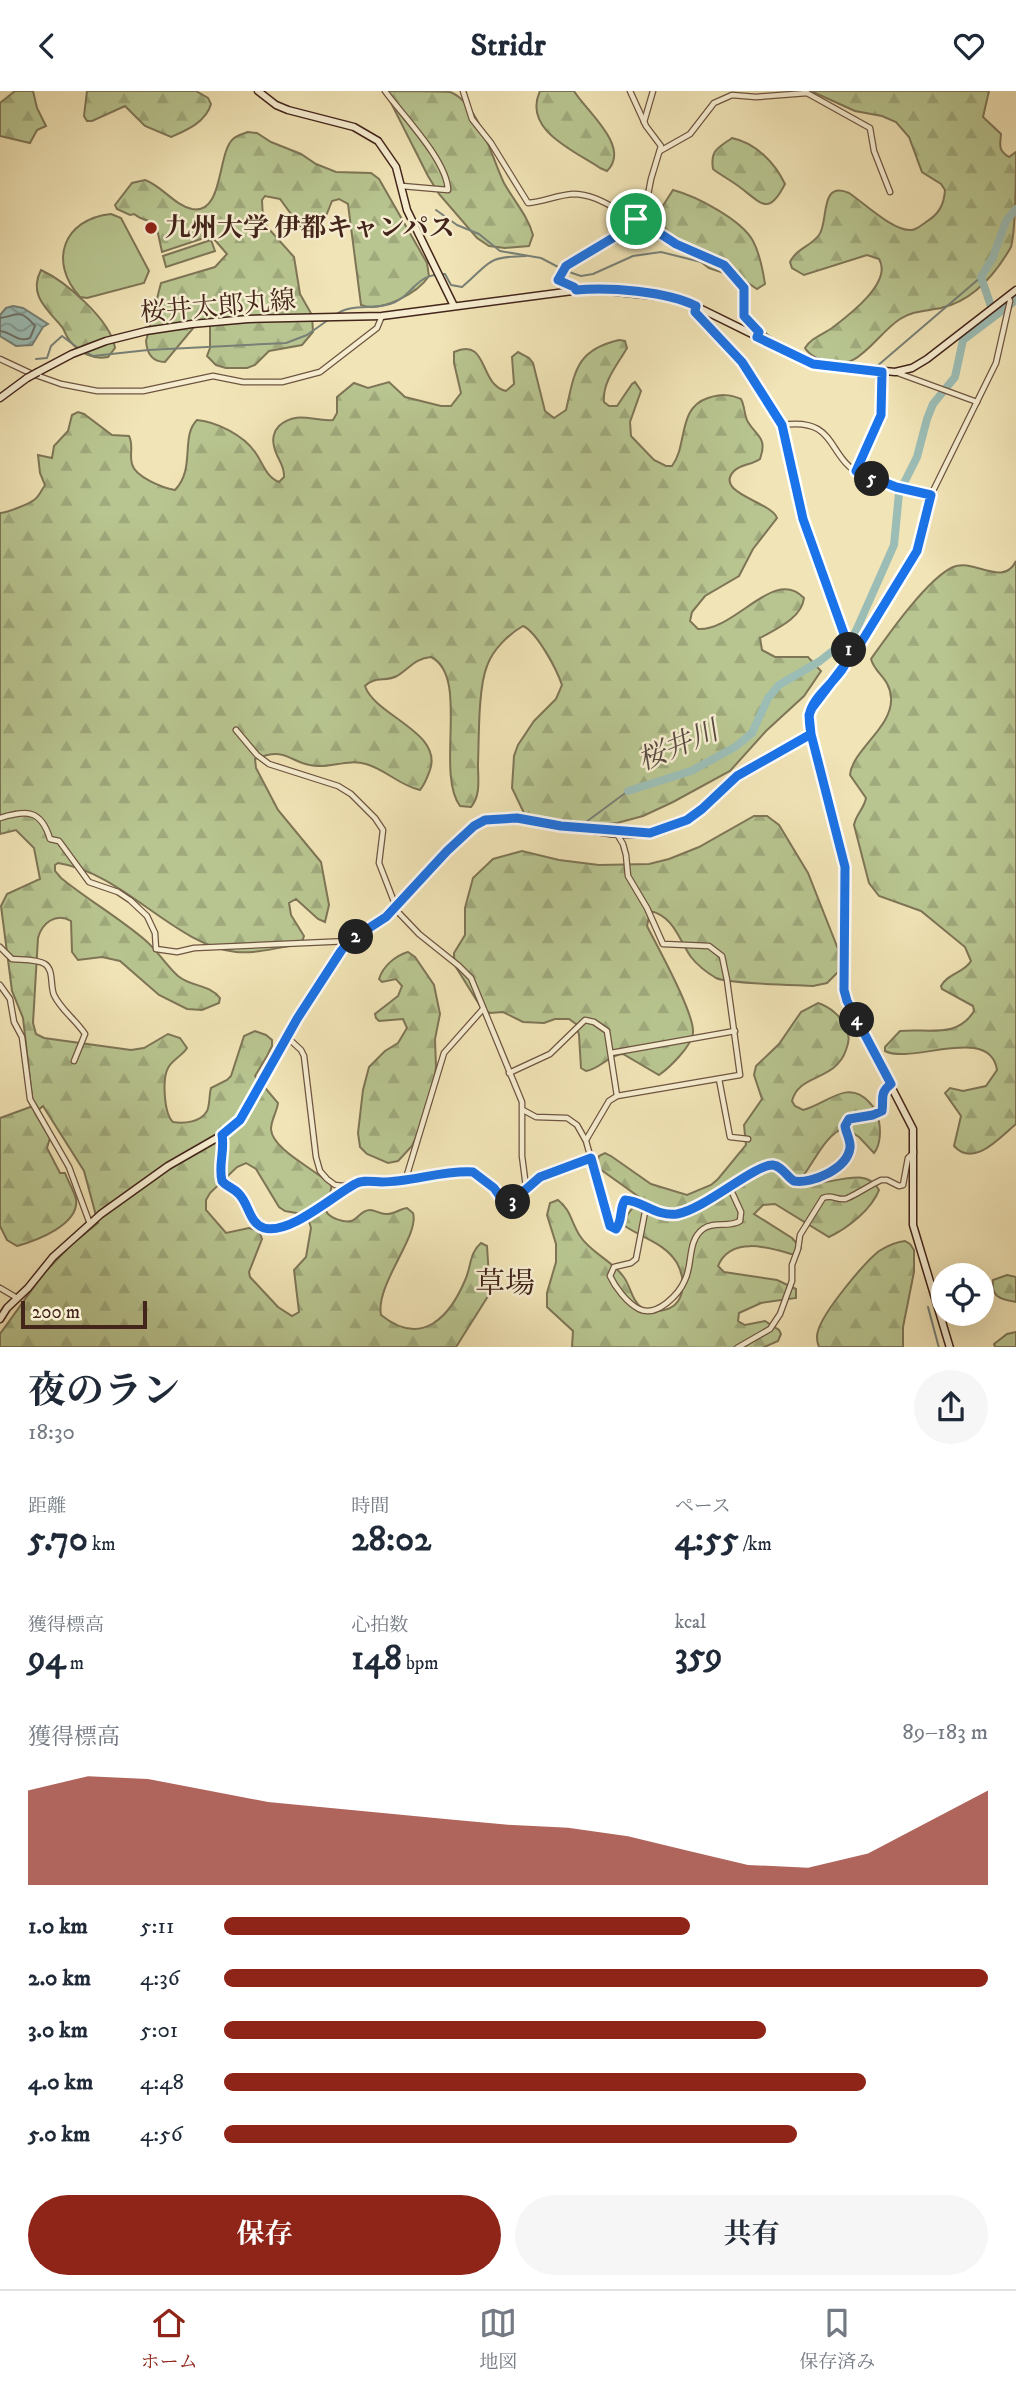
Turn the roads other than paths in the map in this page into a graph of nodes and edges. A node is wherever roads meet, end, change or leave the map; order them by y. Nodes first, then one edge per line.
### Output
1 (258, 91) edge
2 (385, 91) edge
3 (463, 91) edge
4 (630, 91) edge
5 (653, 91) edge
6 (644, 122) junction
7 (660, 152) junction
8 (402, 186) junction
9 (890, 192) dead end
10 (637, 218) junction
11 (576, 290) junction
12 (1016, 290) edge
13 (1009, 298) junction
14 (454, 306) junction
15 (696, 306) junction
16 (382, 316) junction
17 (757, 337) junction
18 (0, 359) edge
19 (882, 372) junction
20 (895, 372) junction
21 (0, 398) edge
22 (977, 402) junction
23 (782, 425) junction
24 (856, 471) junction
25 (931, 495) junction
26 (849, 648) junction
27 (236, 730) dead end
28 (811, 734) junction
29 (0, 818) edge
30 (615, 832) junction
31 (395, 907) junction
32 (349, 941) junction
33 (0, 947) edge
34 (0, 985) edge
35 (483, 1009) junction
36 (735, 1031) junction
37 (287, 1037) junction
38 (611, 1053) junction
39 (74, 1061) dead end
40 (509, 1073) junction
41 (719, 1079) junction
42 (891, 1084) junction
43 (618, 1096) junction
44 (523, 1110) junction
45 (222, 1135) junction
46 (748, 1139) dead end
47 (586, 1141) junction
48 (915, 1152) junction
49 (591, 1158) junction
50 (406, 1178) junction
51 (358, 1182) junction
52 (526, 1187) junction
53 (730, 1188) junction
54 (643, 1207) junction
55 (90, 1224) junction
56 (0, 1287) edge
57 (17, 1299) junction
58 (0, 1319) edge
59 (737, 1347) edge
60 (950, 1347) edge

1 - 8 main road
2 - 8 street
3 - 10 street
4 - 6 street
5 - 6 street
6 - 7 street
7 - 9 street
7 - 10 street
8 - 14 main road
10 - 11 street
10 - 17 street
11 - 14 main road, 桜井太郎丸線
11 - 15 main road, 桜井太郎丸線
12 - 13 main road
13 - 20 main road
13 - 22 street
14 - 16 main road, 桜井太郎丸線
15 - 17 main road
15 - 23 main road
16 - 18 street
16 - 21 main road, 桜井太郎丸線, bridge
17 - 19 main road
19 - 20 main road
19 - 24 street
20 - 22 street
22 - 25 street
23 - 24 street
23 - 26 main road
24 - 25 street
25 - 26 street
26 - 28 main road
27 - 31 street
28 - 30 main road
28 - 42 main road
29 - 32 street
30 - 31 main road
30 - 36 street
31 - 32 main road
31 - 35 street
32 - 37 main road
33 - 39 street
34 - 55 street
35 - 40 street
35 - 50 street
36 - 38 street
36 - 41 street
37 - 45 main road
37 - 51 street
38 - 40 street
38 - 43 street
40 - 44 street
41 - 43 street
41 - 46 street
42 - 48 main road
42 - 53 street
43 - 47 street
44 - 47 street
44 - 52 street
45 - 51 street
45 - 55 main road
47 - 49 street
48 - 59 street
48 - 60 main road
49 - 52 street
49 - 54 street
50 - 51 street
50 - 52 street
53 - 54 street
53 - 54 street
55 - 57 main road
56 - 57 street
57 - 58 main road

